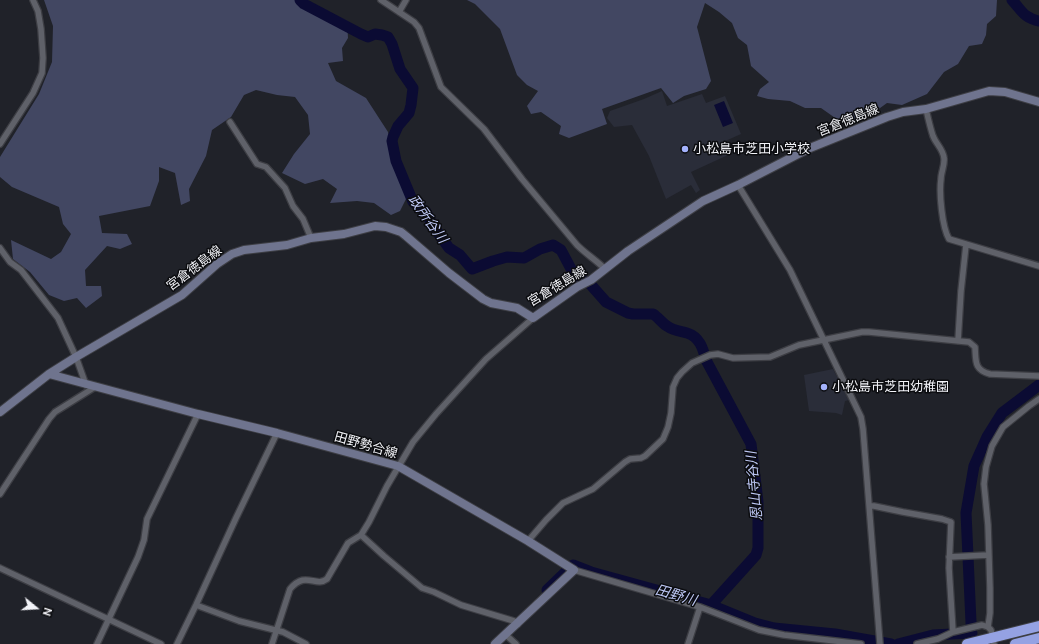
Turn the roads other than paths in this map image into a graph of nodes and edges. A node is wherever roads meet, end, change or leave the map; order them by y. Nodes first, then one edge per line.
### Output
1 (33, 0) edge
2 (381, 0) edge
3 (406, 0) edge
4 (399, 12) junction
5 (1039, 102) edge
6 (926, 109) junction
7 (230, 122) dead end
8 (0, 144) edge
9 (738, 185) junction
10 (310, 238) junction
11 (966, 245) junction
12 (0, 248) edge
13 (1039, 266) edge
14 (605, 269) junction
15 (533, 318) junction
16 (824, 340) junction
17 (958, 340) junction
18 (76, 356) junction
19 (49, 374) junction
20 (1038, 376) edge
21 (86, 385) junction
22 (95, 387) junction
23 (1039, 400) edge
24 (0, 412) edge
25 (198, 414) junction
26 (277, 433) junction
27 (398, 466) junction
28 (0, 494) edge
29 (870, 506) junction
30 (361, 534) junction
31 (528, 541) junction
32 (985, 555) junction
33 (952, 556) junction
34 (0, 568) edge
35 (574, 570) junction
36 (196, 605) junction
37 (700, 607) junction
38 (109, 620) junction
39 (516, 623) junction
40 (1039, 626) edge
41 (988, 627) junction
42 (276, 630) junction
43 (955, 631) junction
44 (506, 635) junction
45 (1039, 638) edge
46 (990, 641) edge
47 (880, 642) edge
48 (97, 644) edge
49 (161, 644) edge
50 (177, 644) edge
51 (272, 644) edge
52 (306, 644) edge
53 (495, 644) edge
54 (516, 644) edge
55 (688, 644) edge
56 (861, 644) edge
57 (917, 644) edge
58 (967, 644) edge
59 (1015, 644) edge

1 - 8 street
2 - 4 street
3 - 4 street
4 - 14 street
5 - 6 main road, 宮倉徳島線
6 - 9 main road, 宮倉徳島線
6 - 11 street
7 - 10 street
9 - 14 main road, 宮倉徳島線
9 - 16 street
10 - 15 main road, 宮倉徳島線
10 - 18 main road, 宮倉徳島線
11 - 13 street
11 - 17 street
12 - 18 street
14 - 15 main road, 宮倉徳島線
15 - 27 street
16 - 17 street
16 - 29 street
16 - 31 street
17 - 20 street
18 - 19 main road, 宮倉徳島線
18 - 21 street
19 - 21 main road, 田野勢合線
19 - 24 main road, 宮倉徳島線
21 - 22 main road, 田野勢合線
22 - 25 main road, 田野勢合線
22 - 28 street
23 - 32 street
25 - 26 main road, 田野勢合線
25 - 38 street
26 - 27 main road, 田野勢合線
26 - 36 street
27 - 30 street
27 - 31 main road, 田野勢合線
29 - 33 street
29 - 47 street
30 - 39 street
30 - 42 street
31 - 35 main road, 田野勢合線
32 - 33 street
32 - 41 street
33 - 43 street
34 - 38 street
35 - 37 street
35 - 39 main road
36 - 42 street
36 - 50 street
37 - 55 street
37 - 56 street
38 - 48 street
38 - 49 street
39 - 44 main road
40 - 46 highway
41 - 43 street
41 - 46 street
42 - 51 street
42 - 52 street
43 - 57 street
44 - 53 main road
44 - 54 street
45 - 59 highway
46 - 58 highway

